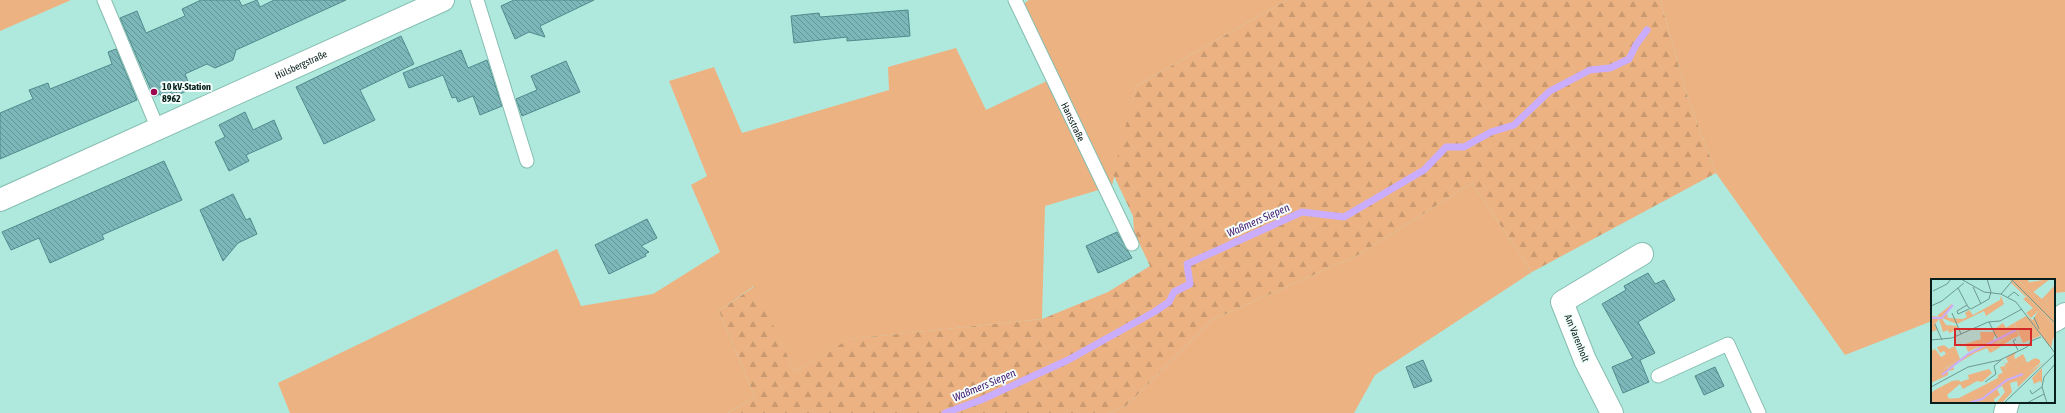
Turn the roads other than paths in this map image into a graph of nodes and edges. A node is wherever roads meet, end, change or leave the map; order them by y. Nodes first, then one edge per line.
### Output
1 (104, 0) edge
2 (443, 0) edge
3 (477, 0) edge
4 (1015, 0) edge
5 (158, 129) junction
6 (527, 161) dead end
7 (0, 200) edge
8 (1132, 244) dead end
9 (1642, 254) dead end
10 (2065, 314) edge
11 (2055, 320) edge
12 (1658, 376) dead end
13 (2008, 403) edge
14 (1612, 413) edge
15 (1759, 413) edge
16 (2005, 413) edge

1 - 5 lane
2 - 5 street, Hülsbergstraße
3 - 6 lane
4 - 8 lane, Hansstraße
5 - 7 street, Hülsbergstraße
9 - 14 street, Am Varenholt
10 - 11 street
12 - 15 lane
13 - 16 street

